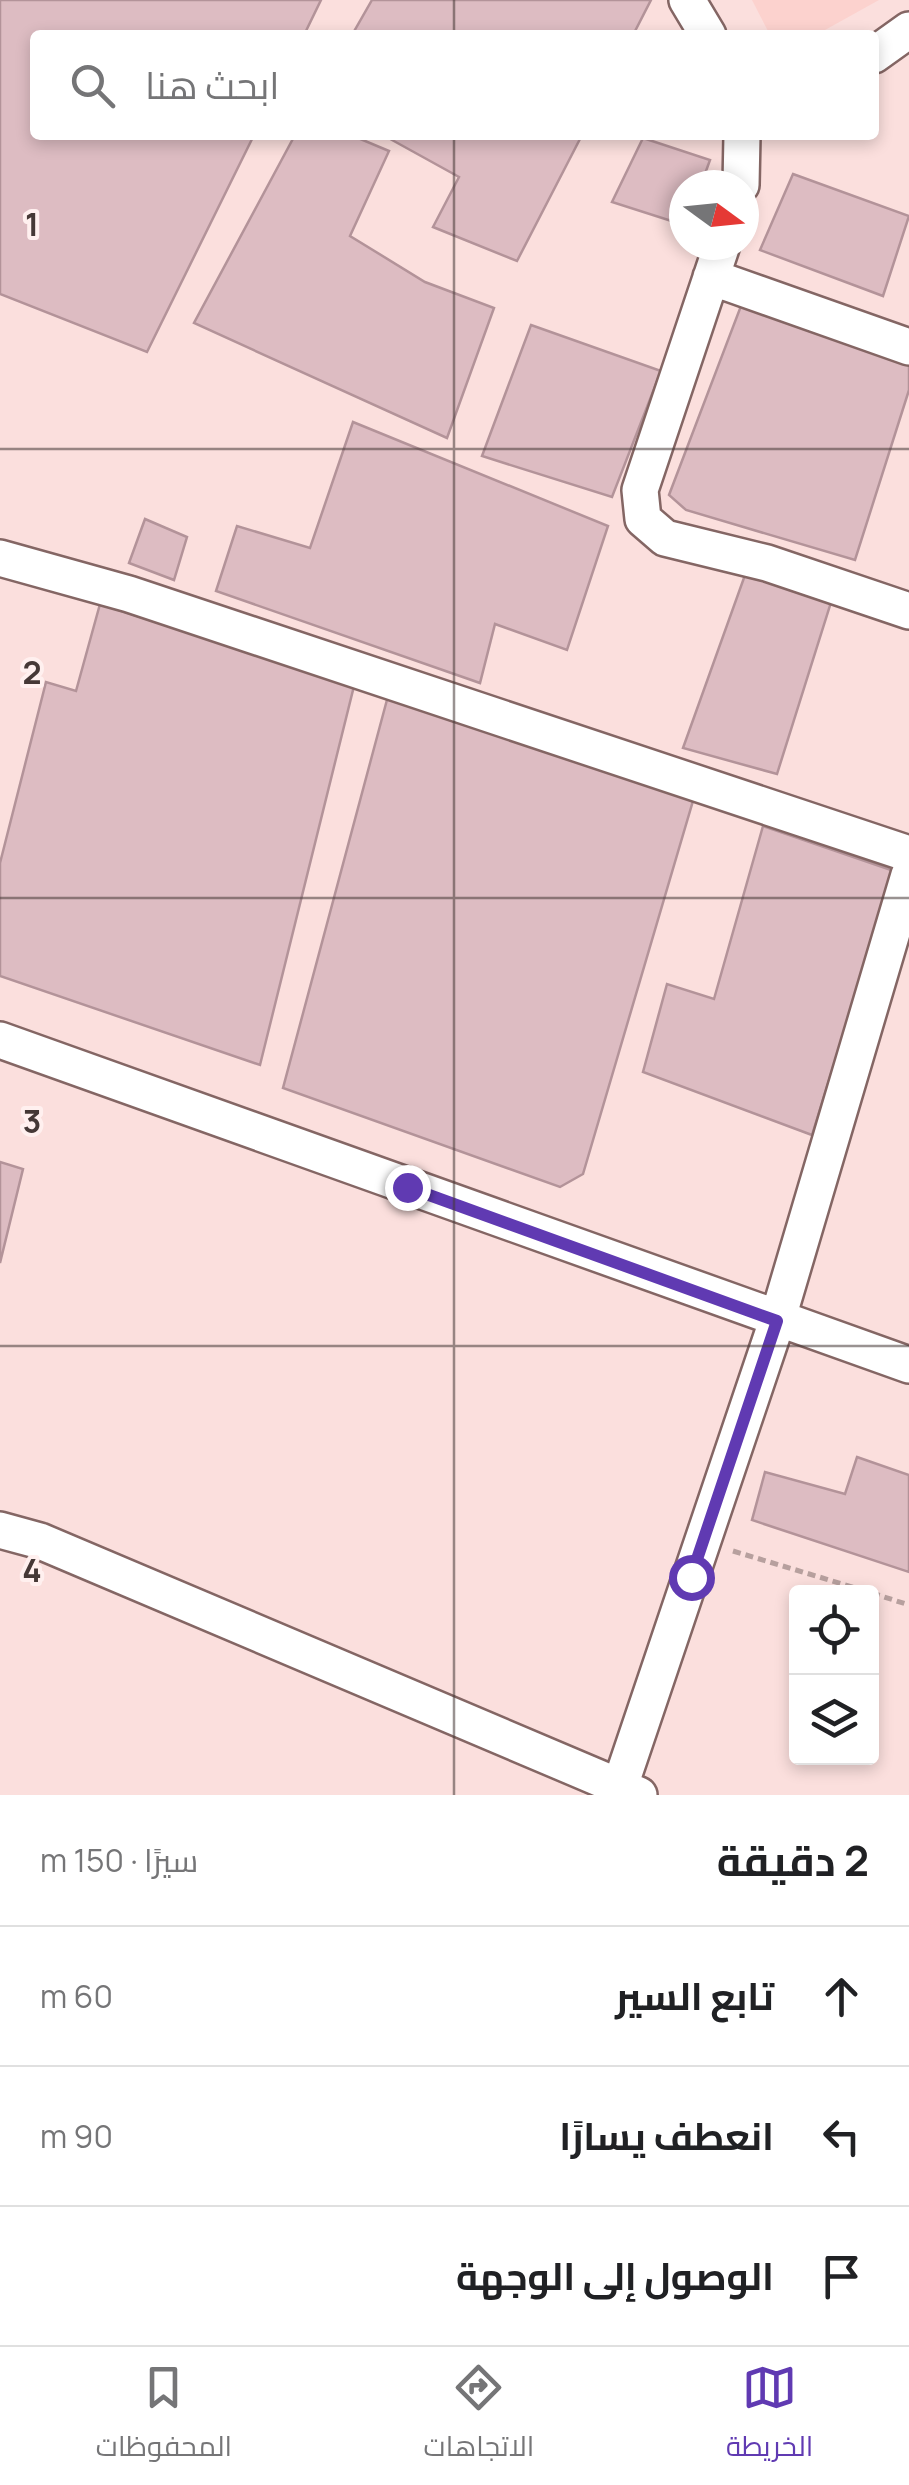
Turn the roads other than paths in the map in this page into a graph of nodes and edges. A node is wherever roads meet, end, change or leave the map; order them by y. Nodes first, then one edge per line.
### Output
1 (687, 0) edge
2 (705, 30) edge
3 (909, 30) edge
4 (879, 51) edge
5 (742, 140) edge
6 (741, 170) edge
7 (717, 261) edge
8 (909, 347) edge
9 (0, 558) edge
10 (909, 611) edge
11 (909, 854) edge
12 (909, 876) edge
13 (0, 1040) edge
14 (777, 1321) junction
15 (909, 1364) edge
16 (0, 1530) edge
17 (630, 1790) edge

1 - 2 street
3 - 4 street
5 - 6 street
7 - 8 street
7 - 10 street
9 - 11 street
12 - 14 street
13 - 14 street
14 - 15 street
14 - 17 street
16 - 17 street

